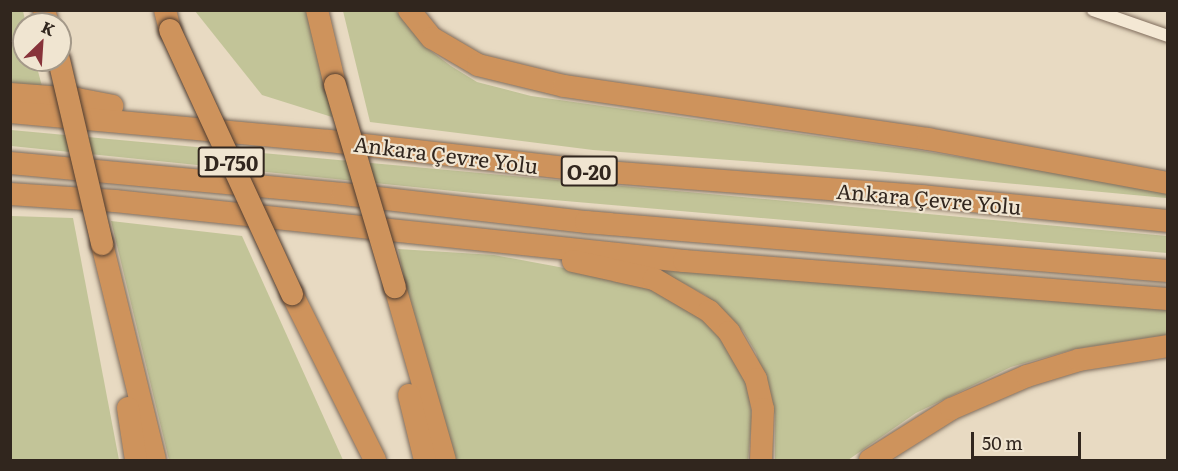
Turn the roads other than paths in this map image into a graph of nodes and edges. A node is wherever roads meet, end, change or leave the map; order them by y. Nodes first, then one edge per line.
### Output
1 (317, 10) edge
2 (330, 10) edge
3 (409, 10) edge
4 (1093, 10) edge
5 (168, 20) edge
6 (1167, 36) edge
7 (62, 72) edge
8 (340, 83) junction
9 (10, 94) edge
10 (10, 112) edge
11 (233, 132) junction
12 (10, 163) edge
13 (1167, 183) edge
14 (10, 194) edge
15 (114, 201) junction
16 (10, 202) edge
17 (281, 218) junction
18 (1167, 221) edge
19 (102, 244) junction
20 (1167, 272) edge
21 (390, 288) junction
22 (1167, 299) edge
23 (1167, 346) edge
24 (136, 460) edge
25 (155, 460) edge
26 (375, 460) edge
27 (425, 460) edge
28 (445, 460) edge
29 (761, 460) edge
30 (870, 460) edge

1 - 8 highway
2 - 8 highway
3 - 13 highway
4 - 6 street
5 - 26 highway, D-750, bridge
7 - 19 highway, bridge
8 - 21 highway, bridge
9 - 11 highway
10 - 11 highway, Ankara Çevre Yolu / O-20
11 - 18 highway, Ankara Çevre Yolu / O-20
12 - 20 highway, O-20
14 - 15 highway
15 - 16 highway
15 - 17 highway
17 - 22 highway
17 - 29 highway
19 - 24 highway
19 - 25 highway
21 - 27 highway
21 - 28 highway
23 - 30 highway

